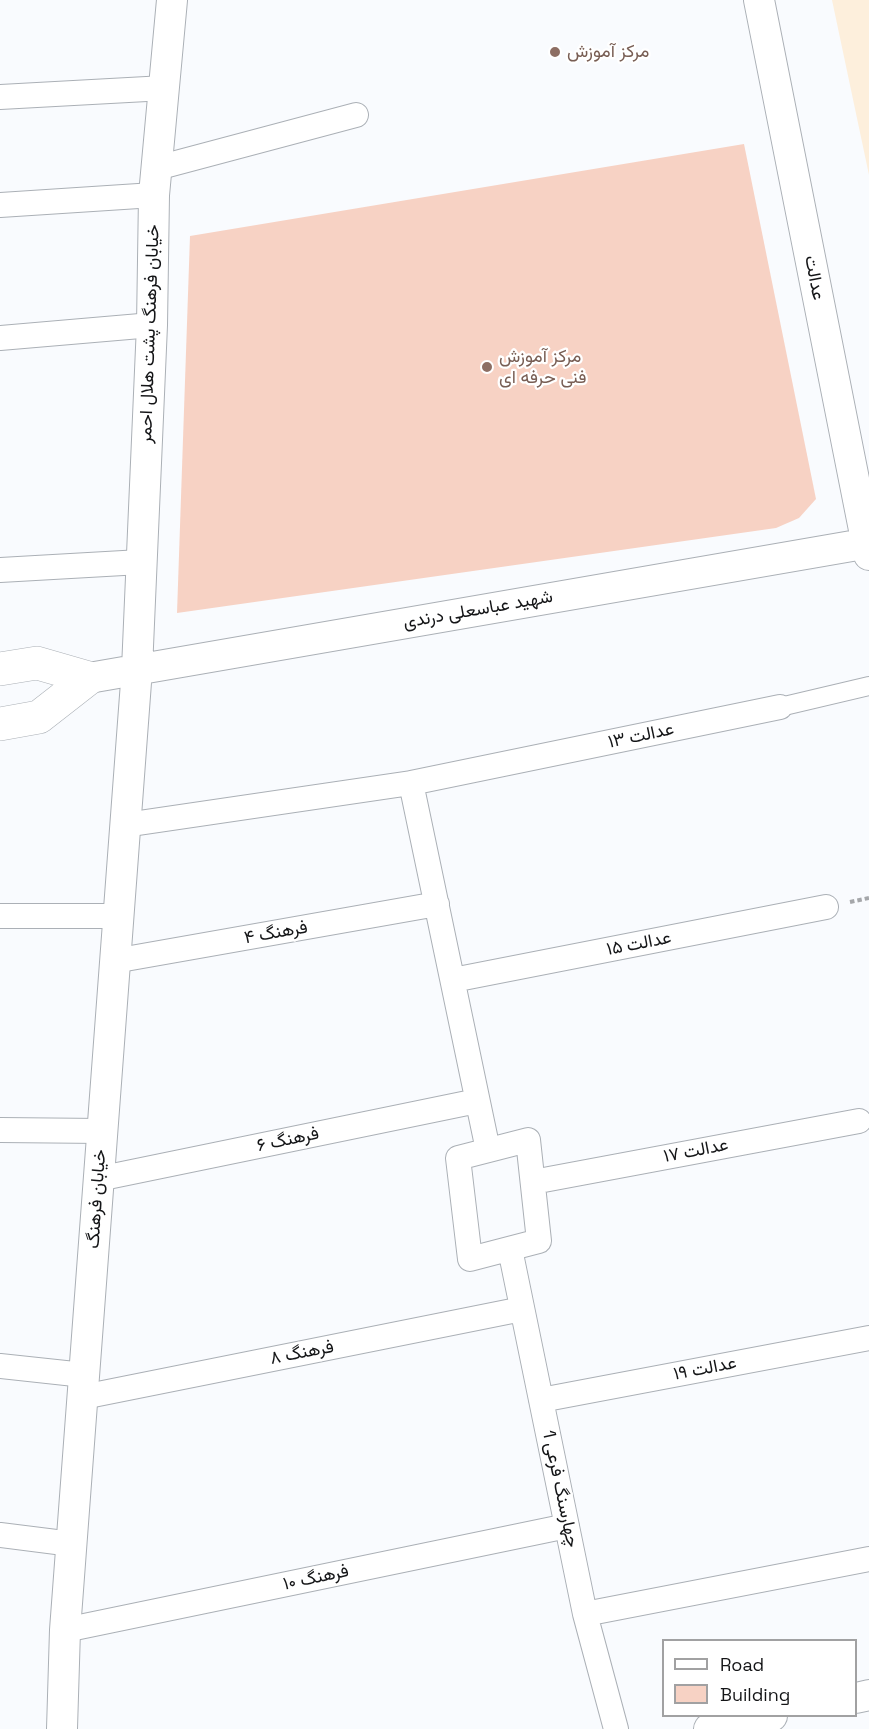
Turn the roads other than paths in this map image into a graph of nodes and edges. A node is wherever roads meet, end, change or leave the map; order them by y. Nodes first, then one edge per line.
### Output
1 (172, 0) edge
2 (759, 0) edge
3 (165, 88) junction
4 (0, 97) edge
5 (356, 115) dead end
6 (156, 182) junction
7 (0, 205) edge
8 (152, 325) junction
9 (0, 338) edge
10 (868, 547) edge
11 (141, 562) junction
12 (0, 570) edge
13 (0, 669) edge
14 (137, 669) junction
15 (89, 678) junction
16 (869, 686) edge
17 (780, 707) joint
18 (0, 724) edge
19 (411, 783) junction
20 (125, 825) junction
21 (437, 904) junction
22 (826, 907) dead end
23 (0, 916) edge
24 (118, 916) junction
25 (114, 962) junction
26 (453, 980) junction
27 (477, 1101) junction
28 (859, 1121) dead end
29 (0, 1130) edge
30 (102, 1131) junction
31 (488, 1150) junction
32 (98, 1179) junction
33 (533, 1182) junction
34 (510, 1249) junction
35 (522, 1309) junction
36 (869, 1338) edge
37 (0, 1366) edge
38 (83, 1386) junction
39 (541, 1400) junction
40 (567, 1526) junction
41 (0, 1535) edge
42 (72, 1544) junction
43 (869, 1559) edge
44 (585, 1614) junction
45 (65, 1630) junction
46 (767, 1717) edge
47 (62, 1729) edge
48 (616, 1729) edge
49 (709, 1729) edge

1 - 3 street, خیابان فرهنگ پشت هلال احمر
2 - 10 street, عدالت
3 - 4 street
3 - 6 street, خیابان فرهنگ پشت هلال احمر
5 - 6 street
6 - 7 street
6 - 8 street, خیابان فرهنگ پشت هلال احمر
8 - 9 street
8 - 11 street, خیابان فرهنگ پشت هلال احمر
10 - 14 street, شهید عباسعلی درندی
11 - 12 street
11 - 14 street, خیابان فرهنگ پشت هلال احمر
13 - 15 main road
14 - 15 street, شهید عباسعلی درندی
14 - 20 street, خیابان فرهنگ
15 - 18 main road
16 - 17 street, عدالت ۱۳
17 - 19 street, عدالت ۱۳
19 - 20 street, عدالت ۱۳
19 - 21 street
20 - 24 street, خیابان فرهنگ
21 - 25 street, فرهنگ ۴
21 - 26 street
22 - 26 street, عدالت ۱۵
23 - 24 street
24 - 25 street, خیابان فرهنگ
25 - 30 street, خیابان فرهنگ
26 - 27 street
27 - 31 street
27 - 32 street, فرهنگ ۶
28 - 33 street, عدالت ۱۷
29 - 30 street
30 - 32 street, خیابان فرهنگ
31 - 33 street
31 - 34 street
32 - 38 street, خیابان فرهنگ
33 - 34 street
34 - 35 street, چهارسنگ فرعی 1
35 - 38 street, فرهنگ ۸
35 - 39 street, چهارسنگ فرعی 1
36 - 39 street, عدالت ۱۹
37 - 38 street, فرهنگ ۸
38 - 42 street, خیابان فرهنگ
39 - 40 street, چهارسنگ فرعی 1
40 - 44 street, چهارسنگ فرعی 1
40 - 45 street, فرهنگ ۱۰
41 - 42 street
42 - 45 street, خیابان فرهنگ
43 - 44 street
44 - 48 street, چهارسنگ فرعی 1
45 - 47 street, خیابان فرهنگ
46 - 49 street

